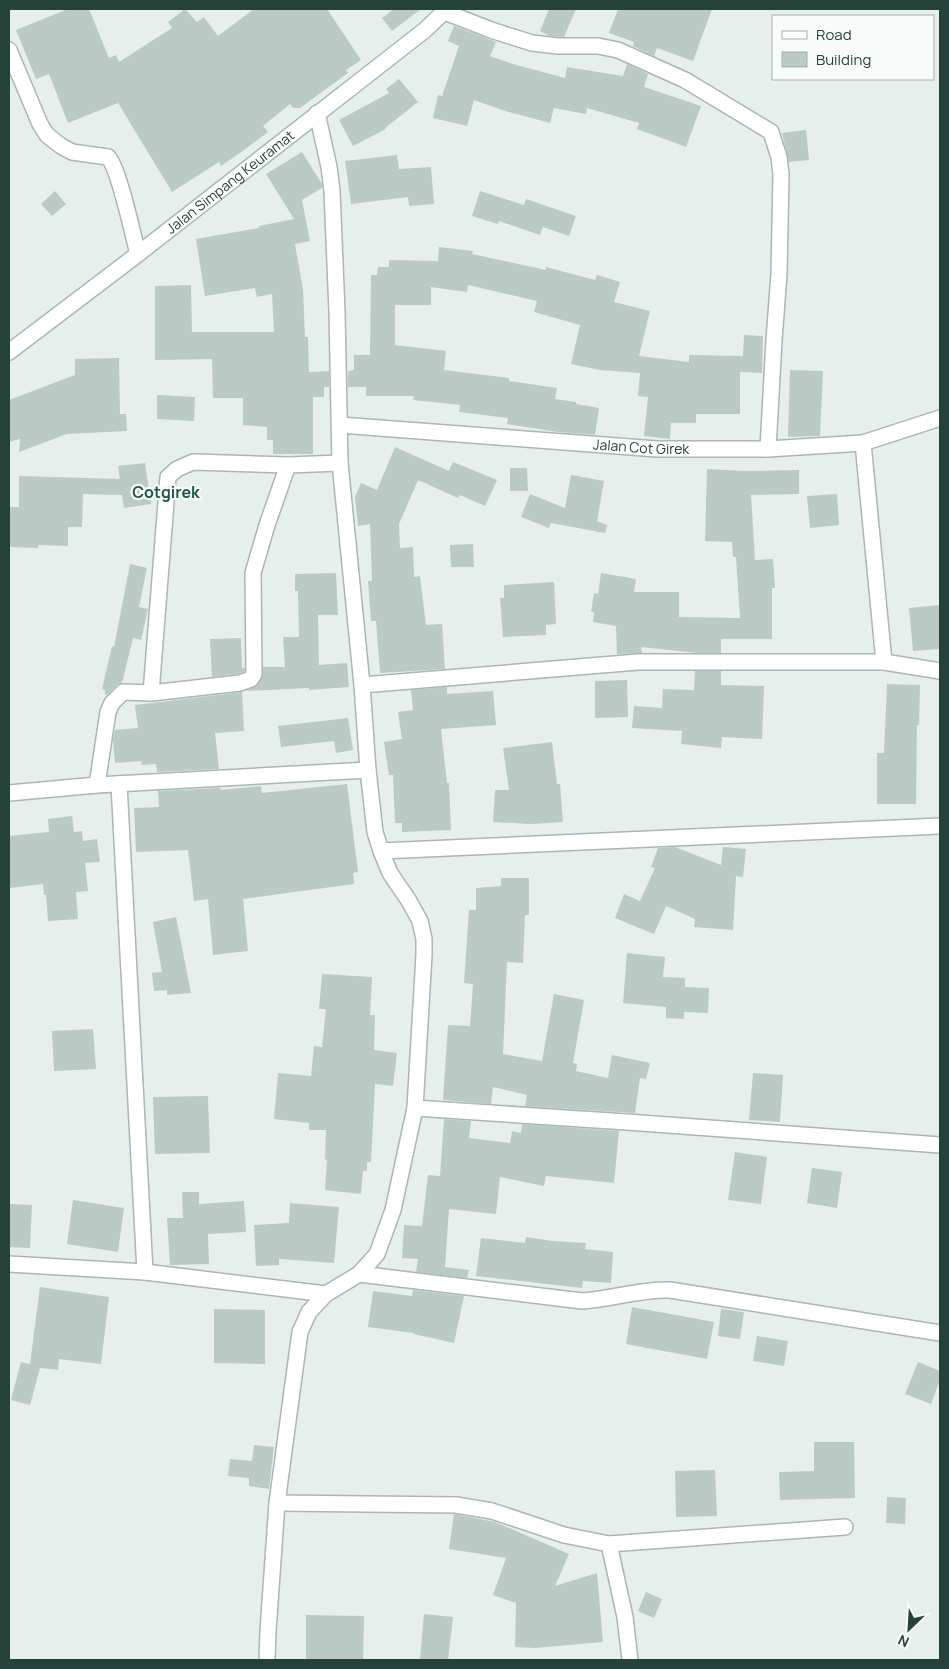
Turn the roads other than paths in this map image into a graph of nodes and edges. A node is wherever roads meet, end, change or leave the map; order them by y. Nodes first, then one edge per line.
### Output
1 (446, 10) edge
2 (9, 50) edge
3 (317, 113) junction
4 (138, 254) junction
5 (9, 352) edge
6 (940, 418) edge
7 (340, 425) junction
8 (863, 443) junction
9 (768, 449) junction
10 (340, 463) junction
11 (288, 465) junction
12 (884, 662) junction
13 (940, 671) edge
14 (362, 685) junction
15 (151, 693) junction
16 (368, 770) junction
17 (119, 784) junction
18 (98, 785) junction
19 (9, 793) edge
20 (940, 826) edge
21 (380, 851) junction
22 (415, 1108) junction
23 (940, 1145) edge
24 (9, 1264) edge
25 (144, 1272) junction
26 (359, 1274) junction
27 (326, 1294) junction
28 (940, 1334) edge
29 (277, 1503) junction
30 (845, 1526) dead end
31 (609, 1544) junction
32 (267, 1660) edge
33 (630, 1660) edge

1 - 3 street, Jalan Simpang Keuramat
1 - 9 street
2 - 4 street
3 - 4 street, Jalan Simpang Keuramat
3 - 7 street
4 - 5 street, Jalan Simpang Keuramat
6 - 8 street, Jalan Cot Girek
7 - 9 street, Jalan Cot Girek
7 - 10 street
8 - 9 street, Jalan Cot Girek
8 - 12 street
10 - 11 street
10 - 14 street
11 - 15 street
11 - 15 street
12 - 13 street
12 - 14 street
14 - 16 street
15 - 18 street
16 - 17 street
16 - 21 street
17 - 18 street
17 - 25 street
18 - 19 street
20 - 21 street
21 - 22 street
22 - 23 street
22 - 26 street
24 - 25 street
25 - 27 street
26 - 27 street
26 - 28 street
27 - 29 street
29 - 31 street
29 - 32 street
30 - 31 street
31 - 33 street

